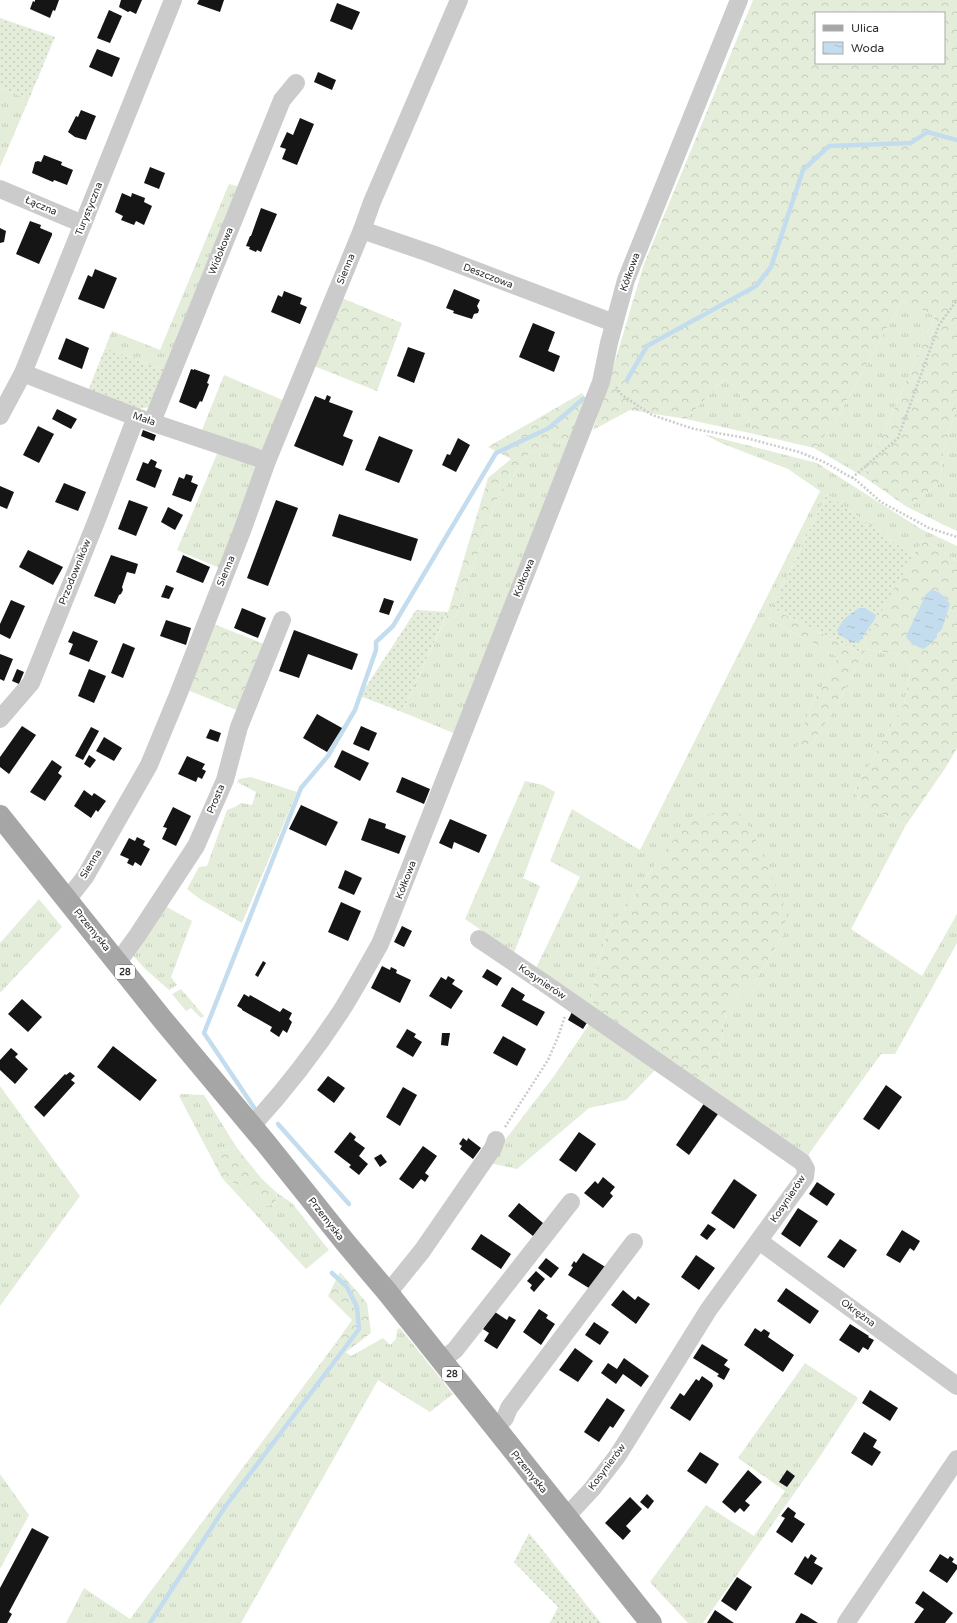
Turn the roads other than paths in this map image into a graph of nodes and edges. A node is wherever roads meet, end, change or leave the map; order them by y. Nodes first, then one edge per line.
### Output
1 (173, 0) edge
2 (459, 0) edge
3 (739, 0) edge
4 (296, 83) dead end
5 (0, 189) edge
6 (83, 224) junction
7 (362, 230) junction
8 (614, 323) junction
9 (23, 373) junction
10 (0, 416) edge
11 (144, 419) junction
12 (267, 461) junction
13 (282, 620) dead end
14 (0, 719) edge
15 (0, 816) edge
16 (67, 900) junction
17 (479, 939) dead end
18 (118, 962) junction
19 (252, 1127) junction
20 (496, 1140) road end
21 (571, 1202) dead end
22 (759, 1241) junction
23 (634, 1242) dead end
24 (388, 1293) junction
25 (583, 1325) dead end
26 (441, 1361) junction
27 (957, 1386) edge
28 (500, 1423) junction
29 (957, 1459) edge
30 (566, 1517) junction
31 (651, 1623) edge
32 (846, 1623) edge

1 - 6 street, Turystyczna
2 - 7 street, Sienna
3 - 8 street, Kółkowa
4 - 11 street, Widokowa
5 - 6 street, Łączna
6 - 9 street, Turystyczna
7 - 8 street, Deszczowa
7 - 12 street, Sienna
8 - 19 street, Kółkowa
9 - 10 street, Turystyczna
9 - 11 street, Mała
11 - 12 street, Mała
11 - 14 street, Przodowników
12 - 16 street, Sienna
13 - 18 street, Prosta
15 - 16 main road, Przemyska / 28
16 - 18 main road, Przemyska / 28
17 - 22 street, Kosynierów
18 - 19 main road, Przemyska / 28
19 - 24 main road, Przemyska / 28
20 - 24 street
21 - 26 street
22 - 27 street, Okrężna
22 - 30 street, Kosynierów
23 - 28 street
24 - 26 main road, Przemyska / 28
25 - 28 street
26 - 28 main road, Przemyska / 28
28 - 30 main road, Przemyska / 28
29 - 32 street
30 - 31 main road, Przemyska / 28

